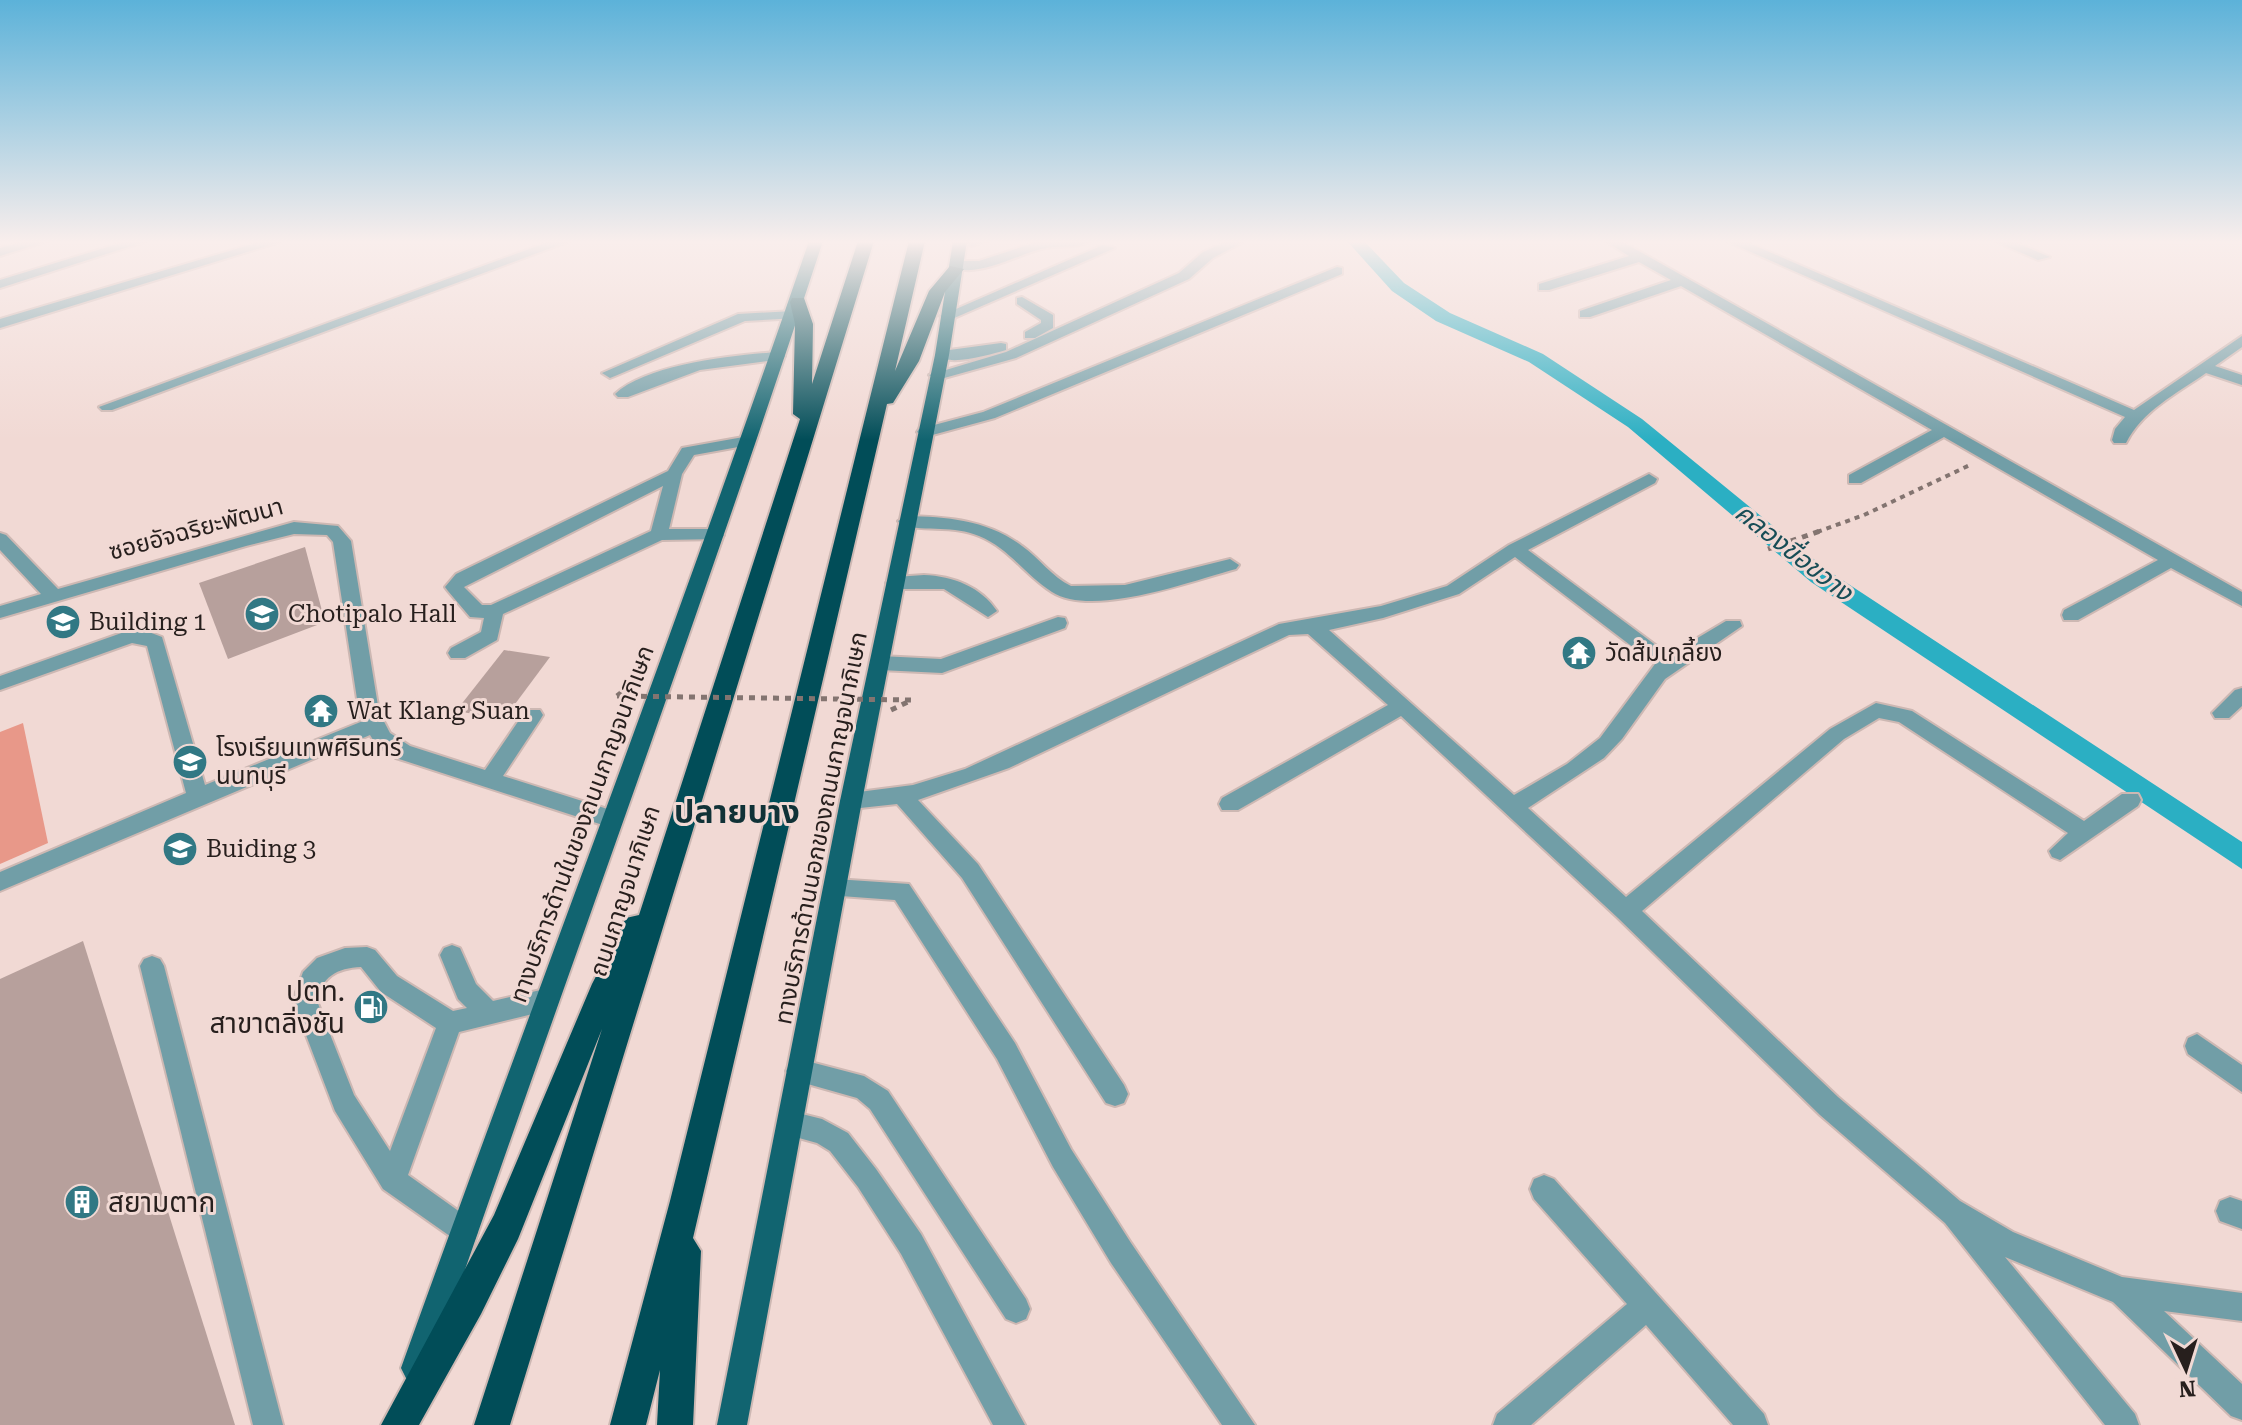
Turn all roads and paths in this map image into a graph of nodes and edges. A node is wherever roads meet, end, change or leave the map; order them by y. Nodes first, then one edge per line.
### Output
1 (47, 308) edge
2 (380, 308) edge
3 (795, 308) junction
4 (844, 308) edge
5 (901, 308) edge
6 (931, 308) edge
7 (949, 308) edge
8 (967, 308) edge
9 (1032, 308) edge
10 (1115, 308) edge
11 (1249, 308) edge
12 (1604, 308) edge
13 (1730, 308) edge
14 (1886, 308) edge
15 (1585, 314) dead end
16 (947, 316) junction
17 (0, 324) edge
18 (2242, 340) edge
19 (778, 356) junction
20 (939, 365) junction
21 (2204, 367) junction
22 (610, 373) dead end
23 (2242, 380) edge
24 (623, 394) dead end
25 (107, 407) dead end
26 (877, 412) junction
27 (2135, 416) junction
28 (1945, 430) junction
29 (925, 432) junction
30 (801, 440) junction
31 (2120, 440) dead end
32 (749, 441) junction
33 (1990, 455) junction
34 (674, 474) junction
35 (1649, 479) dead end
36 (1855, 479) dead end
37 (907, 521) junction
38 (659, 534) junction
39 (715, 535) junction
40 (0, 539) edge
41 (1515, 549) junction
42 (1768, 549) dead end
43 (2171, 560) junction
44 (1230, 565) dead end
45 (895, 583) junction
46 (54, 596) junction
47 (2242, 600) edge
48 (494, 611) junction
49 (988, 611) dead end
50 (0, 612) edge
51 (2071, 615) dead end
52 (1058, 623) dead end
53 (1733, 626) dead end
54 (1311, 627) junction
55 (458, 653) dead end
56 (880, 663) junction
57 (1668, 664) junction
58 (0, 683) edge
59 (2242, 695) edge
60 (617, 696) dead end
61 (912, 700) dead end
62 (1402, 706) junction
63 (2222, 713) dead end
64 (533, 715) dead end
65 (374, 725) junction
66 (489, 780) junction
67 (198, 797) junction
68 (903, 797) junction
69 (2130, 800) dead end
70 (851, 801) junction
71 (1230, 804) dead end
72 (1513, 806) junction
73 (612, 819) junction
74 (2085, 833) junction
75 (2060, 851) dead end
76 (0, 882) edge
77 (835, 888) junction
78 (657, 893) junction
79 (1626, 911) junction
80 (452, 955) dead end
81 (152, 966) dead end
82 (545, 1000) junction
83 (489, 1014) junction
84 (450, 1023) junction
85 (2197, 1046) dead end
86 (799, 1071) junction
87 (2242, 1080) edge
88 (1115, 1094) dead end
89 (790, 1124) junction
90 (393, 1180) junction
91 (1544, 1189) dead end
92 (686, 1201) junction
93 (1950, 1211) junction
94 (464, 1232) junction
95 (2122, 1291) junction
96 (1646, 1306) junction
97 (2242, 1307) edge
98 (1016, 1309) dead end
99 (2242, 1405) edge
100 (268, 1425) edge
101 (398, 1425) edge
102 (492, 1425) edge
103 (628, 1425) edge
104 (675, 1425) edge
105 (732, 1425) edge
106 (739, 1425) edge
107 (1010, 1425) edge
108 (1240, 1425) edge
109 (1508, 1425) edge
110 (1753, 1425) edge
111 (2124, 1425) edge

1 - 17 street
2 - 25 street
3 - 19 main road, ทางบริการด้านในของถนนกาญจนาภิเษก
3 - 22 street
3 - 30 highway
4 - 30 highway, ถนนกาญจนาภิเษก
5 - 26 highway
6 - 26 highway
7 - 16 main road, ทางบริการด้านนอกของถนนกาญจนาภิเษก
8 - 16 street
9 - 20 street
10 - 20 street
11 - 29 street
12 - 15 street
13 - 28 street
14 - 27 street
16 - 20 main road, ทางบริการด้านนอกของถนนกาญจนาภิเษก
18 - 21 street
19 - 24 street
19 - 32 main road, ทางบริการด้านในของถนนกาญจนาภิเษก
20 - 29 main road, ทางบริการด้านนอกของถนนกาญจนาภิเษก
21 - 23 street
21 - 27 street
26 - 92 highway
27 - 31 street
28 - 33 street
28 - 36 street
29 - 37 main road, ทางบริการด้านนอกของถนนกาญจนาภิเษก
30 - 78 highway, ถนนกาญจนาภิเษก
32 - 34 street
32 - 39 main road, ทางบริการด้านในของถนนกาญจนาภิเษก
33 - 42 path
33 - 43 street
34 - 38 street
34 - 48 street
35 - 41 street
37 - 44 street
37 - 45 main road, ทางบริการด้านนอกของถนนกาญจนาภิเษก
38 - 39 street
38 - 48 street
39 - 73 main road, ทางบริการด้านในของถนนกาญจนาภิเษก
40 - 46 street
41 - 54 street
41 - 57 street
43 - 47 street
43 - 51 street
45 - 49 street
45 - 56 main road, ทางบริการด้านนอกของถนนกาญจนาภิเษก
46 - 50 street, ซอยอัจฉริยะพัฒนา
46 - 65 street, ซอยอัจฉริยะพัฒนา
48 - 55 street
52 - 56 street
53 - 57 street
54 - 62 street
54 - 68 street
56 - 70 main road, ทางบริการด้านนอกของถนนกาญจนาภิเษก
57 - 72 street
58 - 67 street
59 - 63 street
60 - 61 path, bridge
62 - 71 street
62 - 72 street
64 - 66 street
65 - 66 street
65 - 67 street
66 - 73 street
67 - 76 street
68 - 70 street
68 - 88 street
69 - 74 street
70 - 77 main road, ทางบริการด้านนอกของถนนกาญจนาภิเษก
72 - 79 street
73 - 82 main road, ทางบริการด้านในของถนนกาญจนาภิเษก
74 - 75 street
74 - 79 street
77 - 86 main road, ทางบริการด้านนอกของถนนกาญจนาภิเษก
77 - 108 street
78 - 101 highway
78 - 102 highway, ถนนกาญจนาภิเษก
79 - 93 street
80 - 83 street
81 - 100 street
82 - 83 street
82 - 94 main road, ทางบริการด้านในของถนนกาญจนาภิเษก
83 - 84 street
84 - 90 street
84 - 90 street
85 - 87 street
86 - 89 main road, ทางบริการด้านนอกของถนนกาญจนาภิเษก
86 - 98 street
89 - 105 main road, ทางบริการด้านนอกของถนนกาญจนาภิเษก
89 - 107 street
90 - 94 street
91 - 96 street
92 - 103 highway
92 - 104 highway
93 - 95 street
93 - 111 street
94 - 101 main road, ทางบริการด้านในของถนนกาญจนาภิเษก
95 - 97 street
95 - 99 street
96 - 109 street
96 - 110 street
105 - 106 street

